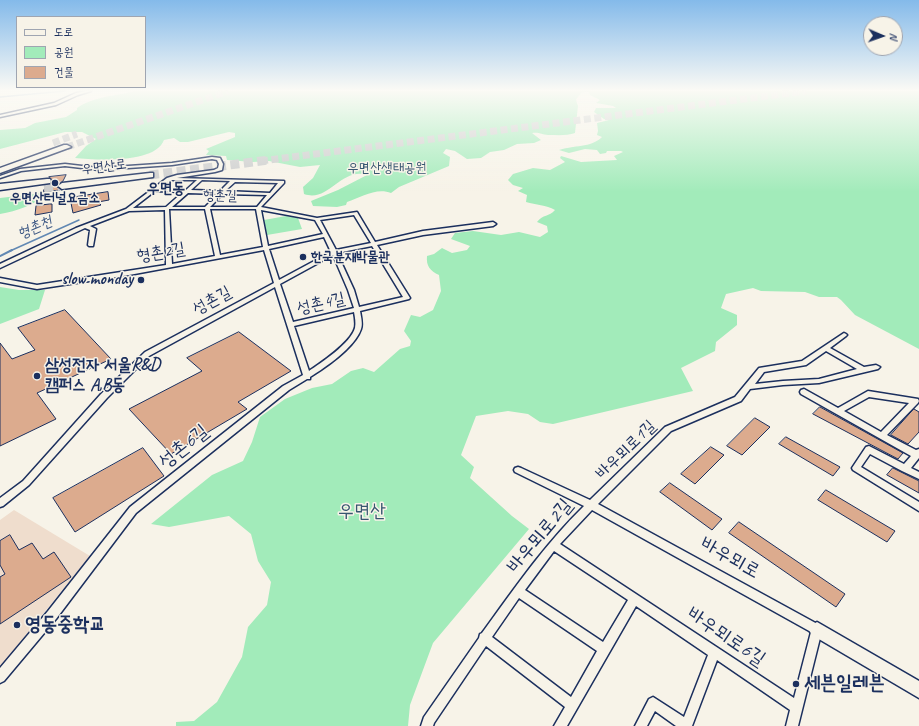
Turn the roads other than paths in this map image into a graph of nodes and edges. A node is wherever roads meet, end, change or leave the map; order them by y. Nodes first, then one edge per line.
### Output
1 (67, 147) tunnel mouth
2 (0, 171) edge
3 (149, 172) tunnel mouth
4 (0, 177) edge
5 (169, 179) junction
6 (201, 179) junction
7 (234, 180) junction
8 (63, 182) tunnel mouth
9 (0, 187) edge
10 (153, 190) junction
11 (185, 192) junction
12 (0, 193) edge
13 (221, 193) junction
14 (270, 194) junction
15 (207, 207) junction
16 (167, 208) junction
17 (258, 208) junction
18 (128, 210) junction
19 (317, 219) junction
20 (493, 224) dead end
21 (85, 226) junction
22 (326, 235) junction
23 (374, 243) junction
24 (91, 245) dead end
25 (266, 248) junction
26 (335, 252) junction
27 (218, 256) junction
28 (170, 265) junction
29 (0, 266) edge
30 (0, 280) edge
31 (276, 283) junction
32 (358, 310) junction
33 (290, 325) junction
34 (844, 335) dead end
35 (826, 348) junction
36 (876, 367) dead end
37 (863, 370) junction
38 (307, 377) junction
39 (748, 387) junction
40 (804, 392) dead end
41 (918, 401) edge
42 (838, 411) junction
43 (882, 436) junction
44 (918, 453) edge
45 (905, 469) junction
46 (518, 470) dead end
47 (919, 476) edge
48 (0, 503) edge
49 (591, 505) junction
50 (919, 507) edge
51 (553, 545) junction
52 (518, 591) junction
53 (634, 599) junction
54 (817, 630) junction
55 (484, 638) junction
56 (605, 650) junction
57 (715, 652) junction
58 (0, 677) edge
59 (919, 690) edge
60 (572, 705) junction
61 (797, 707) junction
62 (430, 724) edge
63 (560, 726) edge
64 (641, 726) edge
65 (686, 726) edge
66 (792, 726) edge

1 - 2 highway
3 - 8 highway, 우면산로
4 - 5 street
5 - 6 street
5 - 10 street
6 - 7 street
6 - 11 street
7 - 13 street
7 - 14 street
9 - 12 highway
10 - 11 street
10 - 18 street
11 - 13 street
11 - 16 street
13 - 14 street
13 - 15 street
14 - 17 street
15 - 16 street, 형촌길
15 - 17 street, 형촌길
15 - 27 street
16 - 18 street, 형촌길
16 - 28 street
17 - 19 street, 형촌길
17 - 25 street, 성촌4길
18 - 21 street, 형촌길
19 - 22 street
19 - 23 street, 형촌길
20 - 23 street, 성촌길
21 - 24 street
21 - 29 street, 형촌길
22 - 25 street, 형촌2길
22 - 26 street
23 - 26 street, 성촌길
23 - 32 street, 성촌4길
25 - 27 street, 형촌2길
25 - 31 street, 성촌4길
26 - 31 street, 성촌길
26 - 32 street, 성촌6길
27 - 28 street, 형촌2길
28 - 30 street, 형촌2길
31 - 33 street, 성촌4길
31 - 48 street, 성촌길
32 - 33 street, 성촌4길
32 - 38 street, 성촌6길
33 - 38 street, 성촌4길
34 - 35 street, 바우뫼로1길
35 - 37 street
35 - 39 street, 바우뫼로1길
36 - 37 street
37 - 39 street
38 - 58 street, 성촌6길
39 - 49 street, 바우뫼로1길
40 - 42 street
41 - 42 street
41 - 43 street
42 - 43 street
43 - 44 street
44 - 45 street
45 - 47 street
45 - 50 street
46 - 49 street, 바우뫼로
49 - 51 street, 바우뫼로2길
49 - 54 street, 바우뫼로
51 - 52 street, 바우뫼로2길
51 - 53 street, 바우뫼로6길
52 - 55 street, 바우뫼로2길
52 - 56 street, 바우뫼로2길
53 - 56 street
53 - 57 street, 바우뫼로6길
54 - 59 street, 바우뫼로
54 - 61 street
55 - 60 street
55 - 62 street, 바우뫼로2길
56 - 60 street
57 - 61 street, 바우뫼로6길
57 - 65 street
60 - 63 street
61 - 66 street
64 - 65 street

